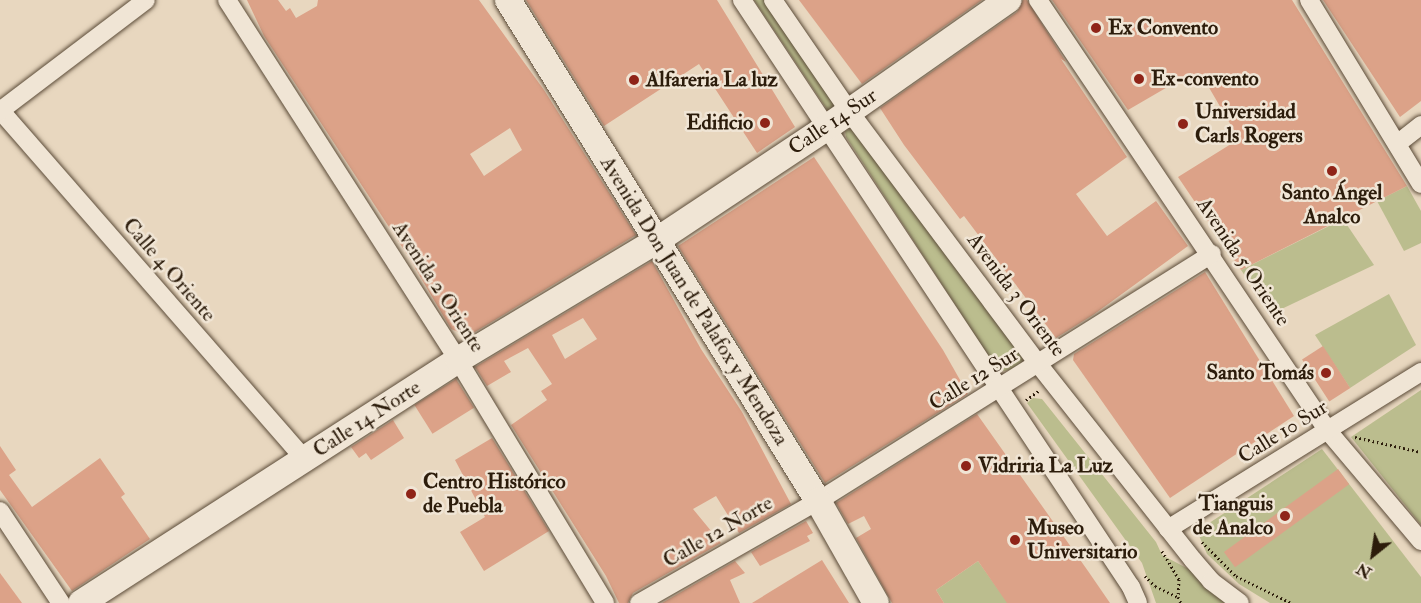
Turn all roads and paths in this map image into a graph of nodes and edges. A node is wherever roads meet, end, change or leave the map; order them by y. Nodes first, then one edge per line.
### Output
1 (146, 0) edge
2 (227, 0) edge
3 (508, 0) edge
4 (742, 0) edge
5 (773, 0) edge
6 (1008, 0) edge
7 (1038, 0) edge
8 (1309, 0) edge
9 (0, 110) edge
10 (849, 111) junction
11 (1421, 125) edge
12 (826, 128) junction
13 (1397, 144) junction
14 (1421, 184) edge
15 (656, 241) junction
16 (1212, 254) junction
17 (458, 360) junction
18 (1039, 364) junction
19 (1421, 372) edge
20 (999, 390) junction
21 (1040, 390) dead end
22 (1023, 402) dead end
23 (1328, 431) junction
24 (1421, 452) edge
25 (304, 459) junction
26 (819, 501) junction
27 (0, 510) edge
28 (1168, 528) junction
29 (7, 530) edge
30 (1195, 534) dead end
31 (1421, 541) edge
32 (1160, 548) dead end
33 (1143, 573) dead end
34 (1178, 597) junction
35 (61, 603) edge
36 (81, 603) edge
37 (605, 603) edge
38 (639, 603) edge
39 (876, 603) edge
40 (1138, 603) edge
41 (1181, 603) edge
42 (1240, 603) edge
43 (1291, 603) edge

1 - 9 street
2 - 17 street, Avenida 2 Oriente
3 - 15 main road, Avenida Don Juan de Palafox y Mendoza
4 - 12 street
5 - 10 street, Avenida 3 Oriente
6 - 10 main road, Calle 14 Sur
7 - 16 street, Avenida 5 Oriente
8 - 13 street
9 - 25 street, Calle 4 Oriente
10 - 12 main road, Calle 14 Sur
10 - 18 street, Avenida 3 Oriente
11 - 13 street
12 - 15 main road, Calle 14 Sur
12 - 20 street
13 - 14 street
15 - 17 main road, Calle 14 Norte
15 - 26 main road, Avenida Don Juan de Palafox y Mendoza
16 - 18 street, Calle 12 Sur
16 - 23 street, Avenida 5 Oriente
17 - 25 main road, Calle 14 Norte
17 - 37 street, Avenida 2 Oriente
18 - 20 street, Calle 12 Sur
18 - 28 street, Avenida 3 Oriente
19 - 23 street, Calle 10 Sur
20 - 26 street, Calle 12 Sur
20 - 40 street
21 - 22 path
23 - 24 path
23 - 28 street, Calle 10 Sur
23 - 31 street, Avenida 5 Oriente
25 - 36 main road, Calle 14 Norte
26 - 38 street, Calle 12 Norte
26 - 39 main road, Avenida Don Juan de Palafox y Mendoza
27 - 29 street
28 - 42 street, Avenida 3 Oriente
29 - 35 street
30 - 43 path
32 - 34 path
33 - 34 path
34 - 41 path

